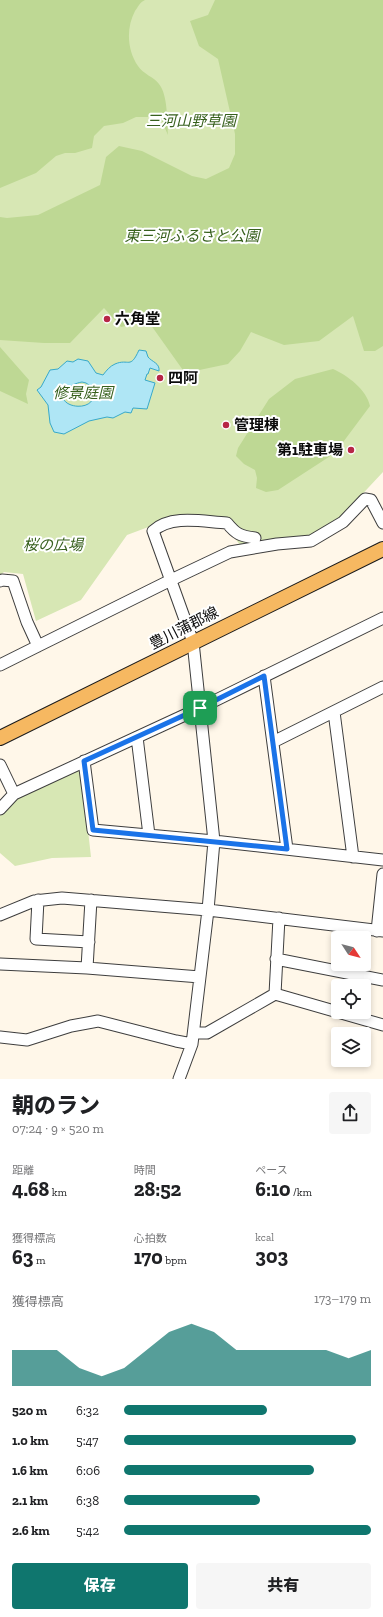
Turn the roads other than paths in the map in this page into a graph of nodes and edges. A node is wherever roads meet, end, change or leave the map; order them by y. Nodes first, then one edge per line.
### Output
1 (383, 523) edge
2 (255, 538) dead end
3 (383, 549) edge
4 (171, 580) junction
5 (0, 581) edge
6 (383, 618) edge
7 (193, 642) junction
8 (38, 646) junction
9 (0, 665) edge
10 (264, 676) junction
11 (383, 687) edge
12 (200, 708) junction
13 (334, 712) junction
14 (137, 737) junction
15 (0, 738) edge
16 (272, 742) junction
17 (84, 761) junction
18 (0, 765) edge
19 (14, 794) junction
20 (0, 809) edge
21 (149, 835) junction
22 (214, 841) junction
23 (287, 849) junction
24 (353, 857) junction
25 (383, 860) edge
26 (383, 874) edge
27 (38, 900) junction
28 (91, 900) junction
29 (208, 910) junction
30 (0, 915) edge
31 (279, 918) junction
32 (380, 931) edge
33 (88, 942) junction
34 (276, 959) junction
35 (0, 964) edge
36 (87, 968) junction
37 (200, 976) junction
38 (383, 980) edge
39 (275, 994) junction
40 (383, 1025) edge
41 (0, 1037) edge
42 (193, 1039) junction
43 (179, 1079) edge

1 - 4 street
2 - 4 street
3 - 7 main road, 豊川蒲郡線
4 - 7 street
4 - 8 street
5 - 8 street
6 - 10 street
7 - 12 street
7 - 15 main road, 豊川蒲郡線
8 - 9 street
10 - 12 street
10 - 16 street
11 - 13 street
12 - 14 street
12 - 22 street
13 - 16 street
13 - 24 street
14 - 17 street
14 - 21 street
16 - 23 street
17 - 19 street
17 - 21 street
18 - 19 street
19 - 20 street
21 - 22 street
22 - 23 street
22 - 29 street
23 - 24 street
24 - 25 street
26 - 32 street
27 - 28 street
27 - 30 street
27 - 33 street
28 - 29 street
28 - 33 street
29 - 31 street
29 - 37 street
31 - 32 street
31 - 34 street
33 - 36 street
34 - 38 street
34 - 39 street
35 - 36 street
36 - 37 street
37 - 42 street
39 - 40 street
39 - 42 street
41 - 42 street
42 - 43 street

